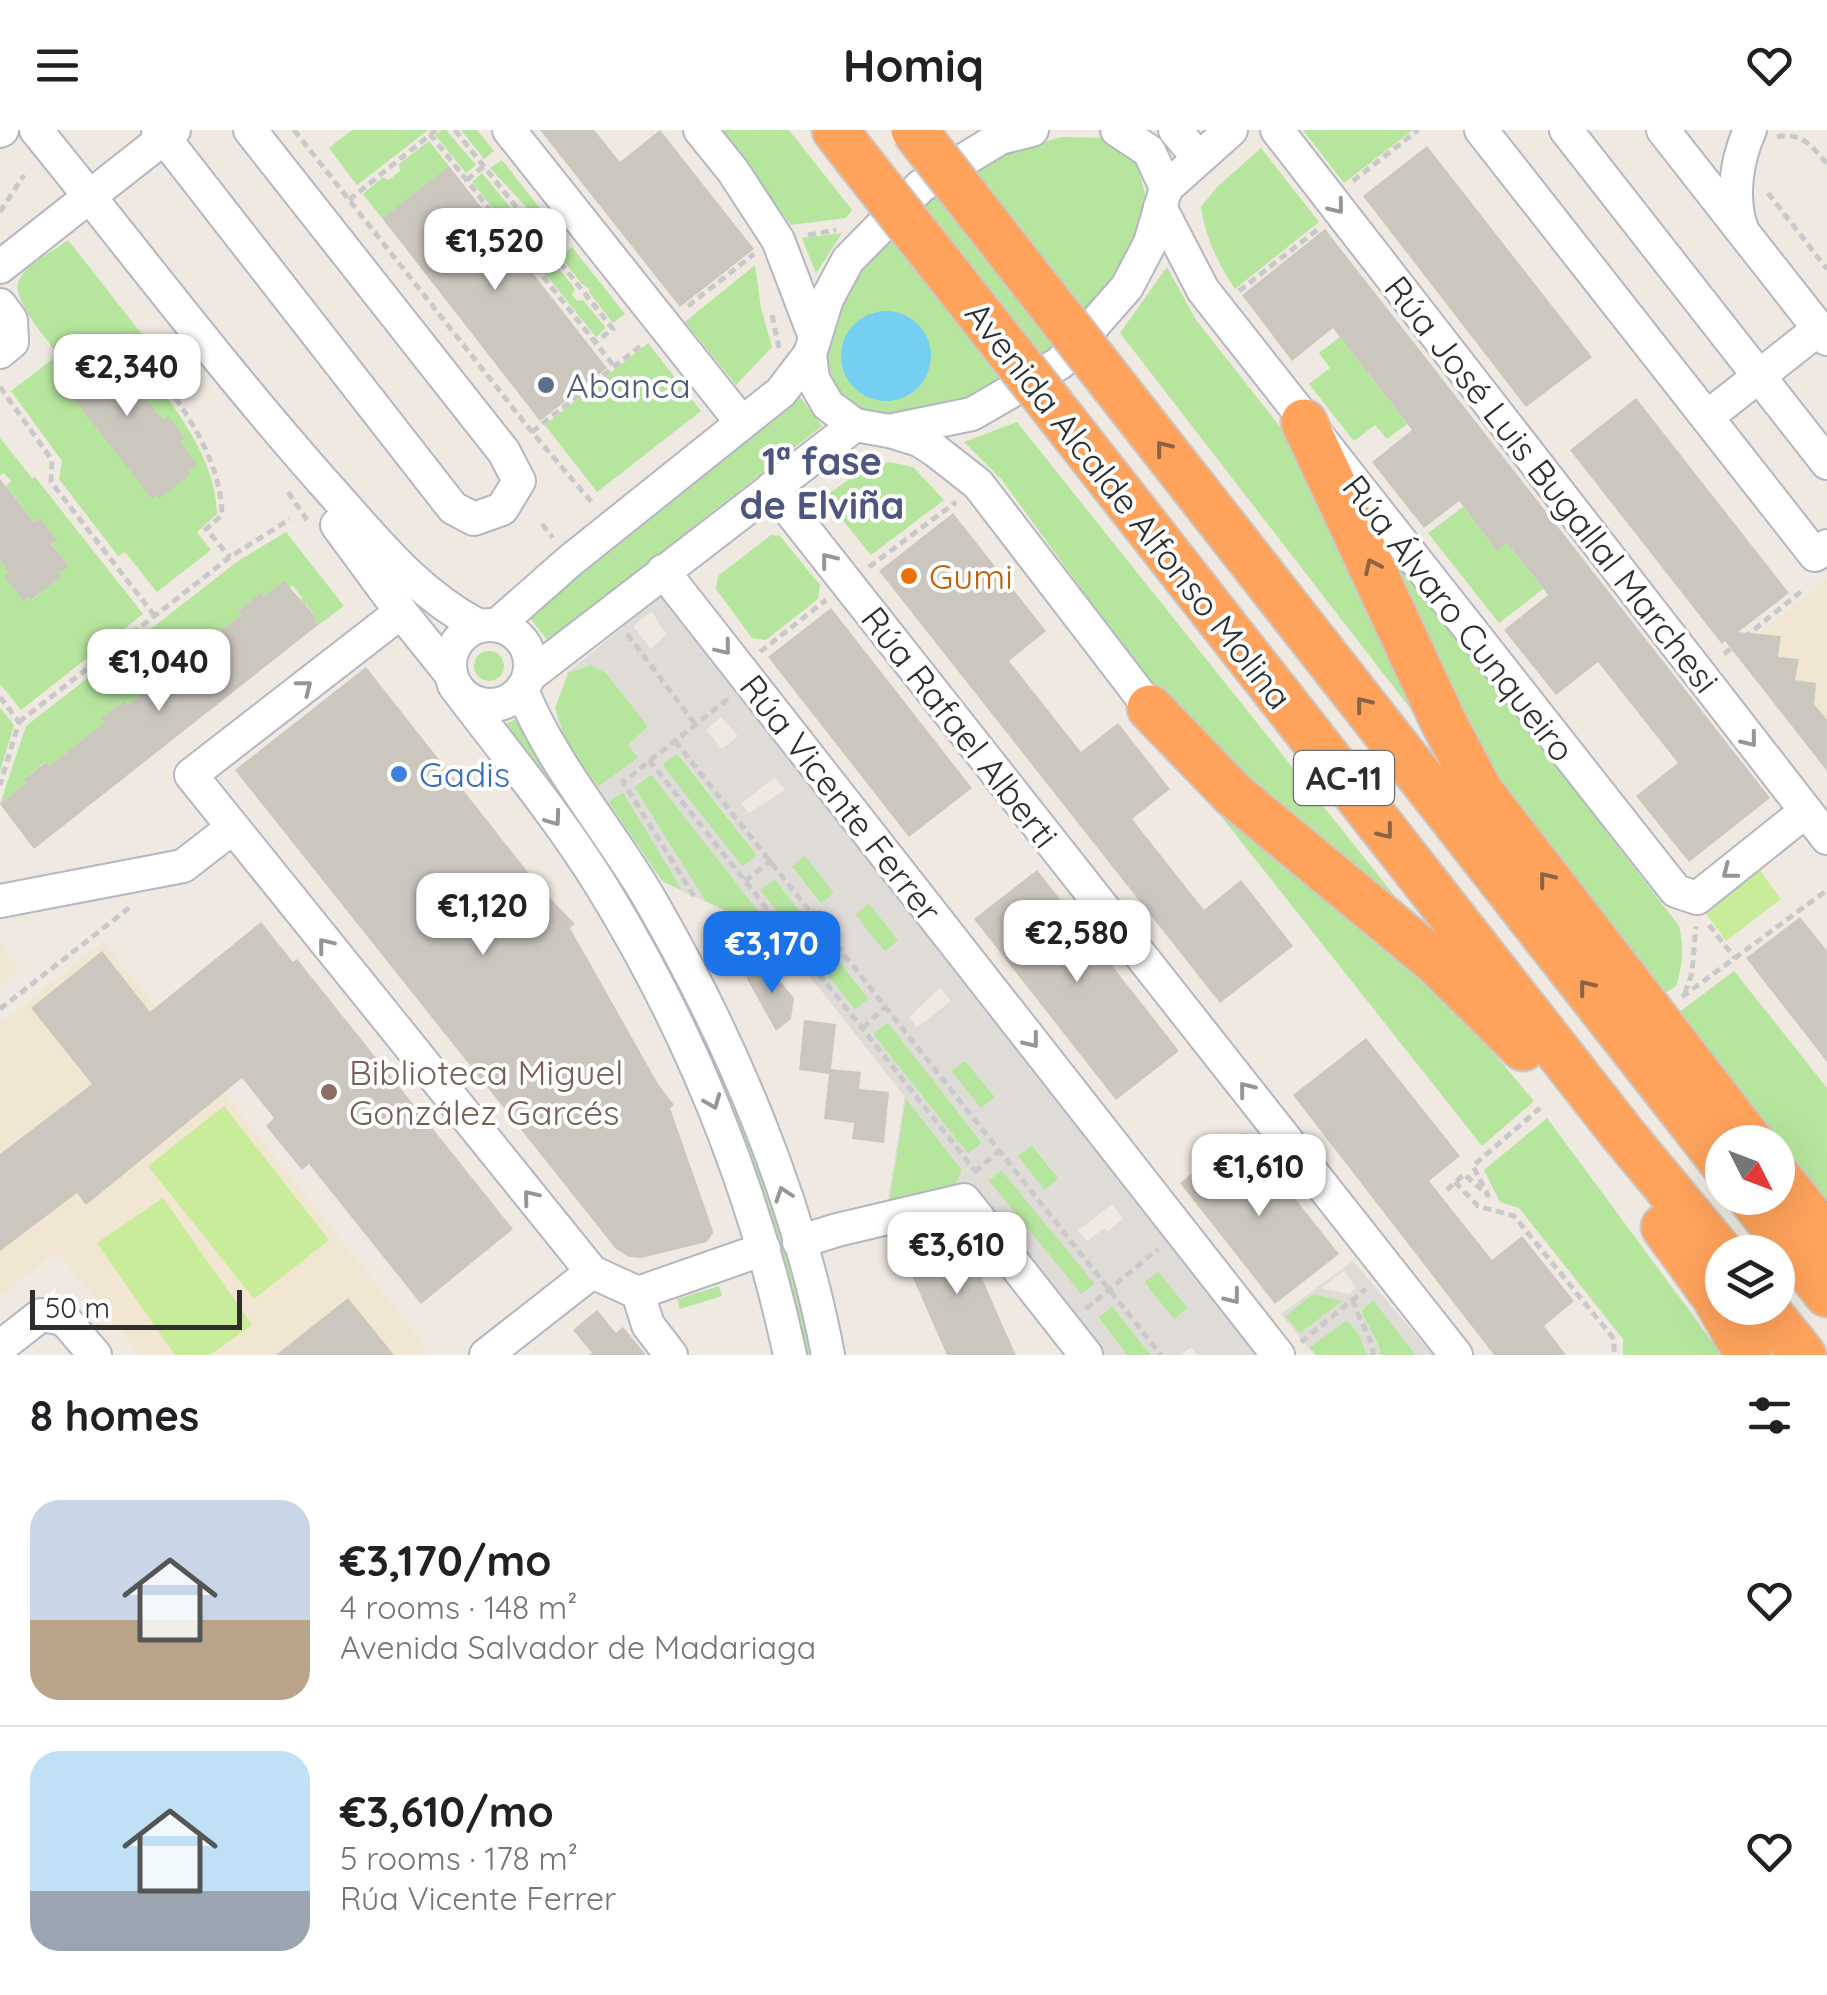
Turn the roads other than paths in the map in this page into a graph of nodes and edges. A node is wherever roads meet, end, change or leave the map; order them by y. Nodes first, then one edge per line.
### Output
1 (36, 130) edge
2 (250, 130) edge
3 (510, 130) edge
4 (700, 130) edge
5 (914, 130) edge
6 (1032, 130) edge
7 (1118, 130) edge
8 (1175, 130) edge
9 (1232, 130) edge
10 (1277, 130) edge
11 (1481, 130) edge
12 (1566, 130) edge
13 (165, 133) edge
14 (1761, 134) edge
15 (1674, 138) edge
16 (847, 145) edge
17 (1198, 157) junction
18 (89, 197) junction
19 (1163, 198) junction
20 (1742, 231) junction
21 (0, 267) edge
22 (0, 305) edge
23 (1823, 334) edge
24 (812, 346) junction
25 (0, 352) edge
26 (1759, 377) junction
27 (249, 398) junction
28 (1707, 418) junction
29 (1304, 422) junction
30 (742, 423) junction
31 (855, 426) junction
32 (889, 431) junction
33 (1827, 462) edge
34 (772, 488) junction
35 (1827, 546) edge
36 (663, 572) junction
37 (401, 612) junction
38 (488, 625) junction
39 (452, 679) junction
40 (525, 683) junction
41 (1150, 708) joint
42 (206, 763) junction
43 (1806, 812) junction
44 (232, 828) junction
45 (1827, 838) edge
46 (310, 897) dead end
47 (0, 900) edge
48 (1627, 984) junction
49 (1543, 1092) junction
50 (1667, 1092) junction
51 (1731, 1125) edge
52 (1737, 1125) edge
53 (1622, 1132) junction
54 (1705, 1140) edge
55 (1637, 1191) junction
56 (1795, 1198) edge
57 (1764, 1215) edge
58 (1706, 1235) edge
59 (1827, 1238) edge
60 (799, 1242) junction
61 (764, 1249) junction
62 (592, 1272) junction
63 (638, 1293) junction
64 (1827, 1294) edge
65 (1779, 1325) edge
66 (0, 1348) edge
67 (1288, 1349) edge
68 (95, 1355) edge
69 (486, 1355) edge
70 (671, 1355) edge
71 (790, 1355) edge
72 (828, 1355) edge
73 (1086, 1355) edge
74 (1456, 1355) edge
75 (1748, 1355) edge
76 (1803, 1355) edge

1 - 18 street
2 - 13 street
3 - 30 street
4 - 24 street
50 -> 5 highway, Avenida Alcalde Alfonso Molina / AC-11, bridge
6 - 24 street
7 - 19 street, Rúa Álvaro Cunqueiro
8 - 17 street
9 - 17 street
10 -> 43 street, Rúa José Luis Bugallal Marchesi
11 - 28 street
12 - 26 street
13 - 18 street
14 - 20 street
15 - 20 street
16 -> 53 highway, Avenida Alcalde Alfonso Molina / AC-11, bridge
17 - 19 street
18 - 21 street
18 - 27 street
19 - 29 street, Rúa Álvaro Cunqueiro
19 - 32 street
20 - 23 street
22 - 25 street
23 - 26 street
24 - 30 street
24 - 31 street
26 - 28 street
26 - 33 street
27 - 37 street
27 - 38 street
28 - 35 street
43 -> 29 street, Rúa Álvaro Cunqueiro
48 -> 29 highway
30 - 38 street
31 - 32 street
31 - 34 street
32 - 41 street
34 - 36 street
74 -> 34 street, Rúa Rafael Alberti
36 - 40 street
36 -> 67 street, Rúa Vicente Ferrer
37 - 39 street
42 -> 37 street
38 - 39 street
38 - 40 street
39 - 40 street
39 -> 61 street
60 -> 40 street
41 - 49 highway
42 - 44 street
42 - 46 street
43 - 45 street, Rúa José Luis Bugallal Marchesi
44 - 47 street
62 -> 44 street
48 - 50 highway
48 - 52 highway
49 - 53 highway
49 - 55 highway
50 - 51 highway
50 - 54 highway, Avenida Alcalde Alfonso Molina / AC-11
53 - 55 highway
53 - 58 highway, Avenida Alcalde Alfonso Molina / AC-11
55 - 75 highway
56 - 59 highway
57 - 64 highway
60 - 72 street
60 - 73 street
61 - 63 street
61 - 71 street
62 - 63 street
62 - 69 street
63 - 70 street
65 - 76 highway
66 - 68 street

